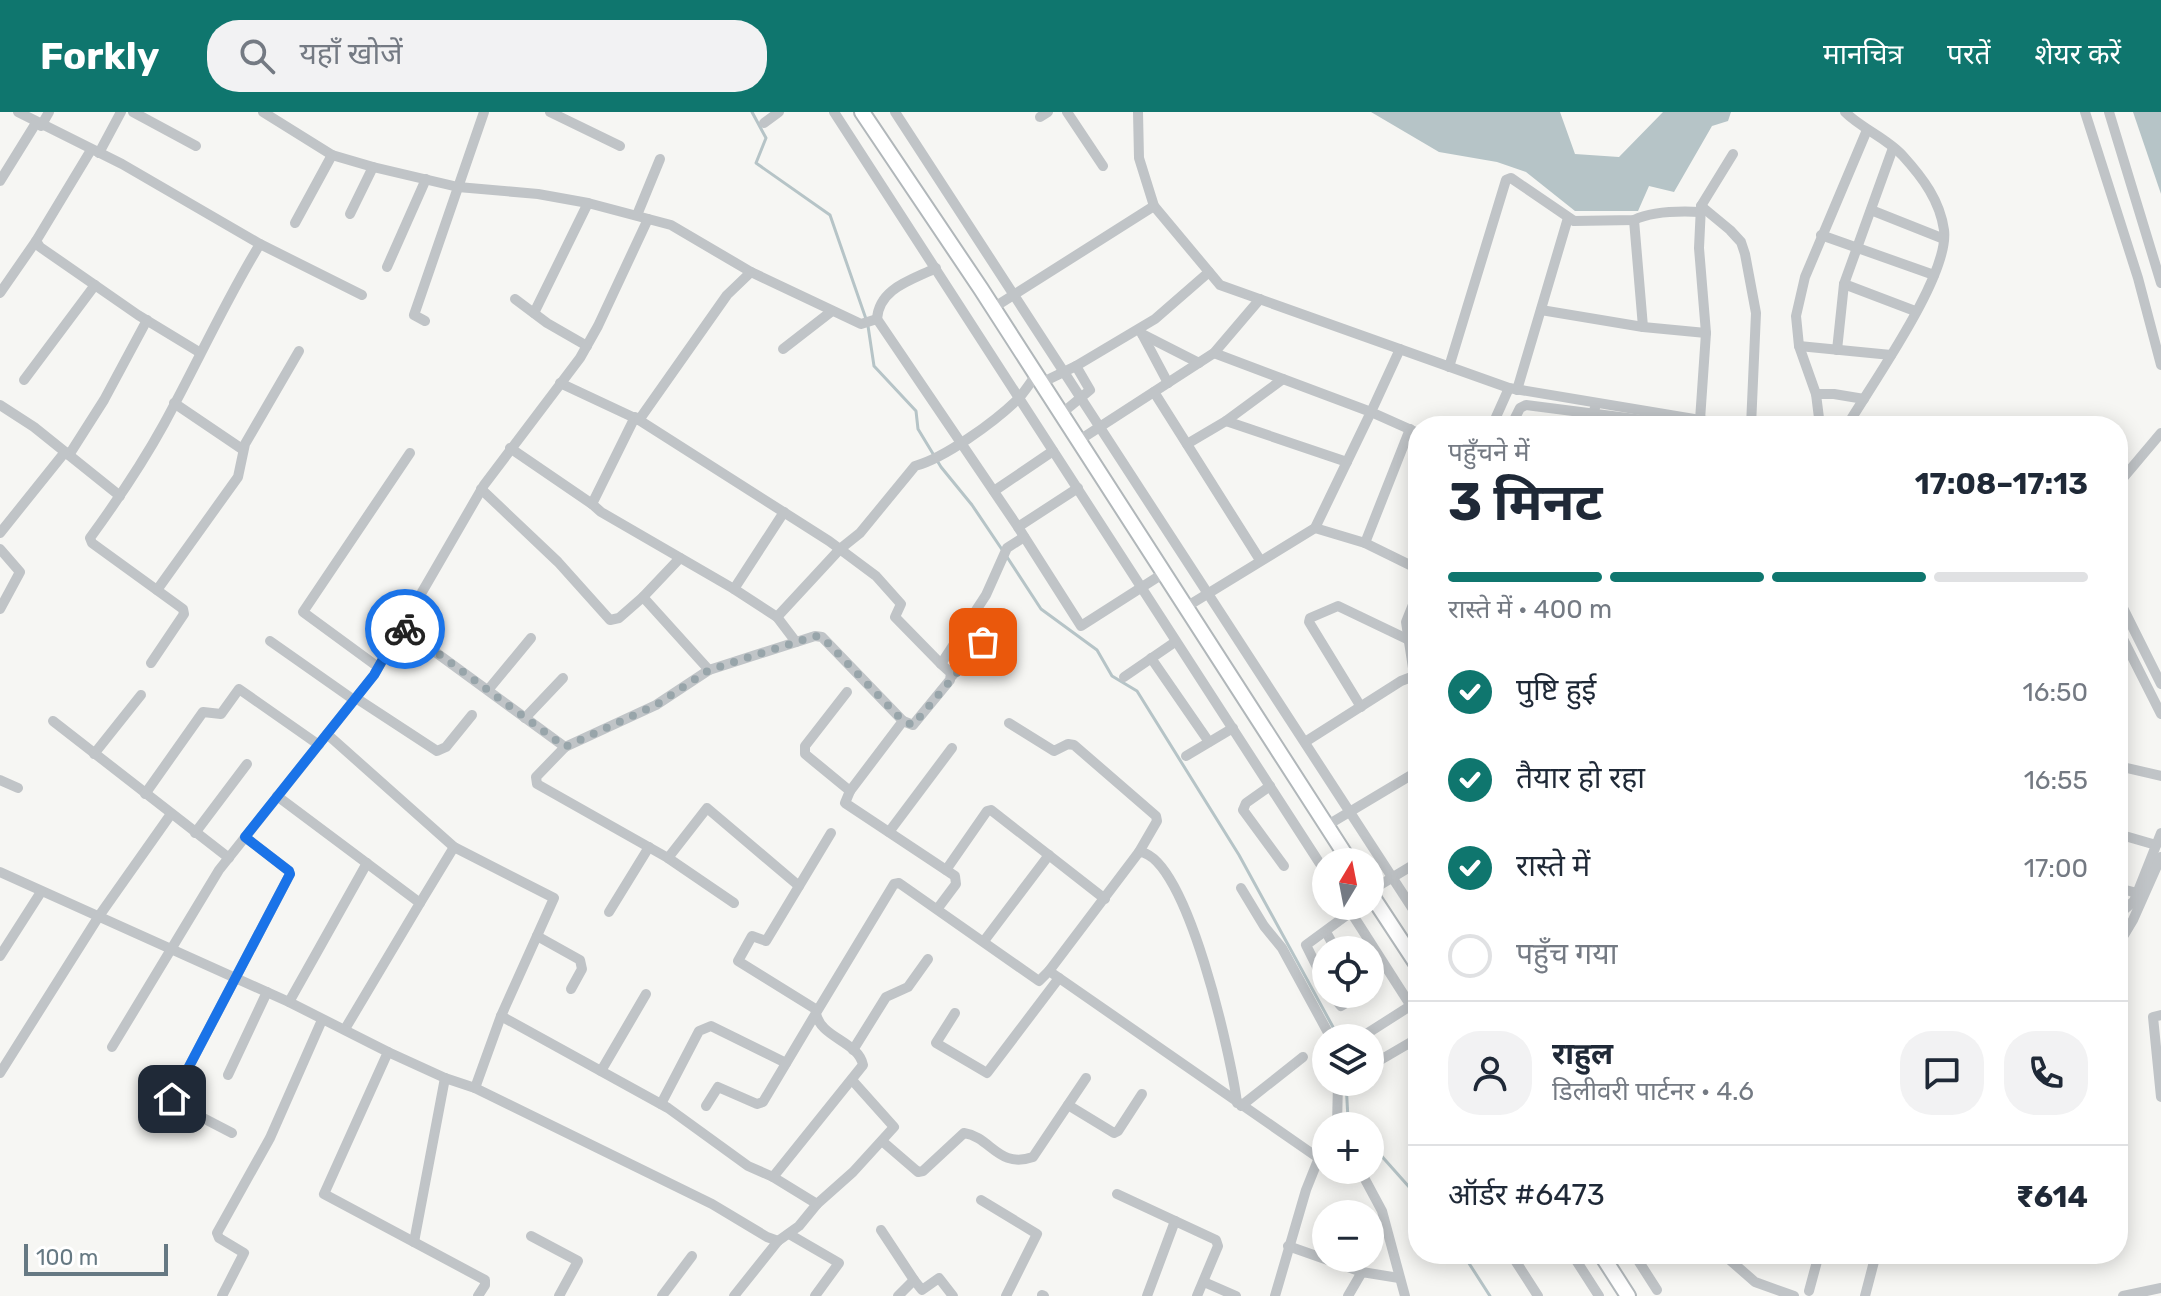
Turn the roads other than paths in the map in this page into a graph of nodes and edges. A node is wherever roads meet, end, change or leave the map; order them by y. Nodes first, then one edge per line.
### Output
1 (18, 112) edge
2 (49, 112) edge
3 (121, 112) edge
4 (484, 112) edge
5 (550, 112) edge
6 (779, 112) edge
7 (834, 112) edge
8 (862, 112) edge
9 (895, 112) edge
10 (1067, 112) edge
11 (1138, 112) edge
12 (1845, 112) edge
13 (2085, 112) edge
14 (2109, 112) edge
15 (136, 113) edge
16 (268, 113) edge
17 (764, 123) dead end
18 (39, 124) junction
19 (1867, 130) junction
20 (196, 146) dead end
21 (620, 146) dead end
22 (1893, 148) junction
23 (95, 152) junction
24 (1733, 154) dead end
25 (332, 155) junction
26 (660, 159) dead end
27 (1103, 166) dead end
28 (373, 167) junction
29 (426, 179) junction
30 (0, 181) edge
31 (458, 187) junction
32 (588, 203) junction
33 (1154, 206) junction
34 (1701, 209) junction
35 (1871, 210) junction
36 (350, 214) dead end
37 (642, 217) junction
38 (1568, 218) junction
39 (1634, 220) junction
40 (295, 223) dead end
41 (1821, 235) junction
42 (1944, 239) junction
43 (36, 241) junction
44 (260, 244) junction
45 (1858, 248) junction
46 (387, 267) dead end
47 (936, 268) junction
48 (751, 272) junction
49 (1209, 272) junction
50 (1934, 275) junction
51 (2161, 283) edge
52 (1844, 284) junction
53 (95, 285) junction
54 (0, 293) edge
55 (1014, 294) junction
56 (362, 295) dead end
57 (515, 299) dead end
58 (1260, 299) junction
59 (993, 308) junction
60 (1541, 310) junction
61 (832, 311) junction
62 (1915, 311) junction
63 (534, 313) junction
64 (147, 320) junction
65 (425, 321) dead end
66 (870, 321) junction
67 (1643, 327) junction
68 (1140, 332) junction
69 (1706, 333) junction
70 (587, 346) junction
71 (1799, 346) junction
72 (783, 349) dead end
73 (1400, 349) junction
74 (1837, 350) junction
75 (299, 351) dead end
76 (199, 352) junction
77 (1214, 353) junction
78 (1891, 355) junction
79 (1199, 363) junction
80 (2161, 365) edge
81 (1076, 366) junction
82 (1449, 367) junction
83 (1064, 370) junction
84 (1039, 379) junction
85 (1283, 379) junction
86 (24, 380) dead end
87 (560, 383) junction
88 (1168, 383) junction
89 (1513, 389) junction
90 (1154, 392) junction
91 (1816, 394) junction
92 (1081, 396) junction
93 (1018, 399) junction
94 (1864, 399) junction
95 (174, 403) junction
96 (1598, 403) junction
97 (0, 405) edge
98 (1371, 412) junction
99 (1061, 414) junction
100 (1593, 414) junction
101 (1498, 416) edge
102 (1516, 416) edge
103 (1613, 416) edge
104 (1653, 416) edge
105 (1700, 416) edge
106 (1752, 416) edge
107 (1819, 416) edge
108 (1853, 416) edge
109 (637, 419) junction
110 (1226, 421) junction
111 (1101, 426) junction
112 (1408, 428) edge
113 (2161, 433) edge
114 (1078, 441) junction
115 (961, 442) junction
116 (1187, 444) junction
117 (1408, 445) edge
118 (510, 448) junction
119 (242, 449) junction
120 (1053, 451) junction
121 (410, 453) dead end
122 (67, 454) junction
123 (1347, 462) junction
124 (2128, 472) edge
125 (1078, 488) junction
126 (481, 489) junction
127 (994, 491) junction
128 (120, 496) junction
129 (592, 504) junction
130 (784, 512) junction
131 (1315, 528) junction
132 (1021, 532) junction
133 (0, 533) edge
134 (1365, 543) junction
135 (0, 549) edge
136 (840, 549) junction
137 (680, 558) junction
138 (1260, 560) junction
139 (1408, 564) edge
140 (1164, 573) junction
141 (1142, 587) junction
142 (734, 589) junction
143 (157, 590) junction
144 (1209, 593) junction
145 (643, 597) junction
146 (1186, 607) junction
147 (0, 609) edge
148 (777, 617) junction
149 (1408, 617) edge
150 (2128, 620) edge
151 (1001, 622) dead end
152 (1406, 622) joint
153 (401, 627) junction
154 (1408, 634) edge
155 (531, 638) dead end
156 (1408, 640) edge
157 (270, 641) dead end
158 (796, 642) junction
159 (1175, 642) junction
160 (2128, 649) edge
161 (1151, 658) junction
162 (151, 663) dead end
163 (941, 664) junction
164 (378, 667) junction
165 (709, 670) junction
166 (952, 676) junction
167 (1124, 677) dead end
168 (563, 678) dead end
169 (1408, 678) edge
170 (2161, 684) edge
171 (488, 690) junction
172 (847, 692) dead end
173 (141, 695) dead end
174 (355, 699) junction
175 (1361, 707) junction
176 (2161, 714) edge
177 (472, 715) dead end
178 (525, 718) junction
179 (53, 721) dead end
180 (903, 721) junction
181 (1009, 723) dead end
182 (1233, 728) junction
183 (327, 734) junction
184 (1209, 742) junction
185 (1305, 742) junction
186 (319, 745) junction
187 (565, 747) junction
188 (952, 748) dead end
189 (94, 754) junction
190 (1186, 756) dead end
191 (247, 764) dead end
192 (2128, 768) edge
193 (2161, 776) edge
194 (1408, 777) edge
195 (0, 780) edge
196 (1270, 786) junction
197 (18, 788) dead end
198 (850, 791) junction
199 (145, 794) junction
200 (277, 796) junction
201 (1350, 812) junction
202 (171, 814) junction
203 (1326, 826) junction
204 (889, 832) junction
205 (195, 833) junction
206 (831, 833) dead end
207 (2161, 833) edge
208 (245, 837) junction
209 (2128, 837) edge
210 (2156, 845) junction
211 (454, 847) junction
212 (649, 847) junction
213 (1341, 848) edge
214 (1312, 851) edge
215 (1139, 852) junction
216 (1049, 855) junction
217 (2161, 857) edge
218 (229, 858) junction
219 (668, 858) junction
220 (367, 863) junction
221 (1284, 866) dead end
222 (1408, 868) edge
223 (946, 870) junction
224 (0, 872) edge
225 (1393, 878) junction
226 (1384, 883) edge
227 (799, 886) junction
228 (1241, 888) dead end
229 (2128, 891) edge
230 (41, 892) junction
231 (2137, 893) junction
232 (1105, 899) junction
233 (1408, 901) edge
234 (420, 903) junction
235 (734, 903) dead end
236 (938, 908) junction
237 (2128, 908) edge
238 (609, 912) dead end
239 (1384, 914) edge
240 (99, 916) junction
241 (1338, 920) edge
242 (1357, 920) edge
243 (2128, 928) edge
244 (1326, 932) junction
245 (537, 936) junction
246 (1319, 936) edge
247 (1328, 936) edge
248 (1312, 940) edge
249 (984, 941) junction
250 (170, 948) junction
251 (1408, 951) edge
252 (0, 956) edge
253 (928, 959) dead end
254 (1312, 960) edge
255 (1054, 974) junction
256 (233, 978) junction
257 (571, 989) dead end
258 (267, 992) junction
259 (646, 994) dead end
260 (1408, 994) edge
261 (289, 1002) junction
262 (1408, 1007) edge
263 (816, 1012) junction
264 (955, 1013) dead end
265 (2161, 1015) edge
266 (501, 1016) junction
267 (322, 1020) junction
268 (1323, 1024) edge
269 (1382, 1024) edge
270 (345, 1029) junction
271 (1408, 1044) edge
272 (112, 1047) dead end
273 (853, 1050) junction
274 (388, 1052) junction
275 (1303, 1057) dead end
276 (1384, 1058) edge
277 (786, 1063) junction
278 (601, 1071) junction
279 (0, 1073) edge
280 (228, 1075) dead end
281 (2160, 1076) edge
282 (445, 1078) junction
283 (1086, 1078) dead end
284 (852, 1080) junction
285 (475, 1088) junction
286 (1142, 1094) dead end
287 (2161, 1097) edge
288 (661, 1104) junction
289 (1068, 1105) junction
290 (1239, 1105) junction
291 (706, 1106) dead end
292 (232, 1133) dead end
293 (882, 1141) junction
294 (1312, 1154) edge
295 (1312, 1172) edge
296 (773, 1177) junction
297 (1368, 1184) edge
298 (1117, 1194) dead end
299 (981, 1200) dead end
300 (817, 1204) junction
301 (1175, 1221) junction
302 (881, 1230) dead end
303 (789, 1234) junction
304 (531, 1236) dead end
305 (778, 1241) junction
306 (414, 1242) junction
307 (1288, 1246) junction
308 (1312, 1254) edge
309 (692, 1256) dead end
310 (1517, 1264) edge
311 (1578, 1264) edge
312 (1612, 1264) edge
313 (1640, 1264) edge
314 (1734, 1264) edge
315 (1816, 1264) edge
316 (1873, 1264) edge
317 (1362, 1272) joint
318 (1399, 1278) junction
319 (914, 1280) junction
320 (1204, 1282) junction
321 (2161, 1288) edge
322 (1657, 1290) dead end
323 (1809, 1291) dead end
324 (222, 1296) edge
325 (478, 1296) edge
326 (559, 1296) edge
327 (662, 1296) edge
328 (734, 1296) edge
329 (815, 1296) edge
330 (898, 1296) edge
331 (953, 1296) edge
332 (1006, 1296) edge
333 (1147, 1296) edge
334 (1197, 1296) edge
335 (1236, 1296) edge
336 (1275, 1296) edge
337 (1348, 1296) edge
338 (1405, 1296) edge
339 (1538, 1296) edge
340 (1599, 1296) edge
341 (1628, 1296) edge
342 (1794, 1296) edge
343 (1865, 1296) edge
344 (2123, 1296) edge

1 - 18 street
2 - 18 street
3 - 23 street
4 - 31 street
5 - 21 street
6 - 17 street
7 - 47 street
8 - 59 main road
9 - 55 street
10 - 27 street
11 - 33 street
12 - 19 street
13 - 80 street
14 - 51 street
15 - 20 street
16 - 25 street
18 - 23 street
18 - 30 street
19 - 22 street
19 - 41 street
22 - 35 street
22 - 42 street
23 - 43 street
23 - 44 street
24 - 34 street
25 - 28 street
25 - 40 street
26 - 37 street
28 - 29 street
28 - 36 street
29 - 31 street
29 - 46 street
31 - 32 street
31 - 65 street
32 - 37 street
32 - 63 street
33 - 49 street
33 - 55 street
34 - 39 street
34 - 69 street
34 - 106 street
35 - 42 street
35 - 45 street
37 - 48 street
37 - 70 street
38 - 39 street
38 - 60 street
38 - 82 street
39 - 67 street
41 - 45 street
41 - 71 street
42 - 50 street
43 - 53 street
43 - 54 street
44 - 56 street
44 - 76 street
45 - 50 street
45 - 52 street
47 - 66 street
47 - 93 street
48 - 61 street
48 - 109 street
49 - 58 street
49 - 68 street
50 - 62 street
52 - 62 street
52 - 74 street
53 - 64 street
53 - 86 street
55 - 59 street
55 - 83 street
57 - 63 street
58 - 73 street
58 - 77 street
59 - 84 main road
60 - 67 street
60 - 89 street
61 - 66 street
61 - 72 street
62 - 78 street
63 - 70 street
64 - 76 street
64 - 122 street
66 - 115 street
67 - 69 street
68 - 79 street
68 - 81 street
68 - 88 street
69 - 105 street
70 - 87 street
71 - 74 street
71 - 91 street
73 - 82 street
73 - 98 street
74 - 78 street
75 - 119 street
76 - 95 street
77 - 79 street
77 - 85 street
78 - 94 street
79 - 88 street
81 - 83 street
81 - 92 street
82 - 89 street
83 - 84 street
83 - 92 street
84 - 93 street
84 - 99 main road
85 - 98 street
85 - 110 street
87 - 109 street
87 - 118 street
88 - 90 street
89 - 96 street
89 - 101 street
90 - 111 street
90 - 116 street
91 - 94 street
91 - 107 street
92 - 99 street
92 - 111 street
93 - 115 street
93 - 120 street
94 - 108 street
95 - 119 street
95 - 128 street
96 - 100 street
96 - 104 street
97 - 122 street
98 - 112 street
98 - 123 street
99 - 114 main road
100 - 102 street
100 - 103 street
109 - 129 street
109 - 130 street
110 - 116 street
110 - 123 street
111 - 114 street
111 - 144 street
113 - 124 street
114 - 140 main road
115 - 127 street
115 - 136 street
116 - 138 street
117 - 134 street
118 - 126 street
118 - 129 street
119 - 143 street
120 - 125 street
120 - 127 street
121 - 164 street
122 - 128 street
122 - 133 street
123 - 131 street
125 - 132 street
125 - 141 street
126 - 145 street
126 - 153 street
127 - 132 street
128 - 143 street
129 - 137 street
130 - 136 street
130 - 142 street
131 - 134 street
131 - 138 street
132 - 141 street
132 - 163 street
134 - 139 street
135 - 147 street
136 - 148 street
136 - 163 street
137 - 142 street
137 - 145 street
138 - 144 street
140 - 141 street
140 - 146 main road
141 - 159 street
142 - 148 street
143 - 162 street
144 - 146 street
144 - 185 street
145 - 165 street
146 - 203 main road
148 - 158 street
149 - 152 street
150 - 170 street
151 - 166 street
152 - 154 street
153 - 164 street
153 - 171 street
155 - 171 street
156 - 175 street
157 - 174 street
158 - 165 street
158 - 180 street
159 - 161 street
159 - 182 street
160 - 176 street
161 - 167 street
161 - 184 street
163 - 166 street
164 - 174 street
165 - 187 street
166 - 180 street
168 - 178 street
169 - 175 street
171 - 178 street
172 - 198 street
173 - 189 street
174 - 177 street
174 - 183 street
175 - 185 street
178 - 187 street
179 - 189 street
180 - 198 street
181 - 215 street
182 - 184 street
182 - 196 street
183 - 186 street
183 - 211 street
184 - 190 street
185 - 201 street
186 - 199 street
186 - 200 street
187 - 212 street
188 - 204 street
189 - 199 street
191 - 205 street
192 - 193 street
194 - 201 street
195 - 197 street
196 - 214 street
196 - 221 street
198 - 204 street
199 - 202 street
200 - 208 street
200 - 220 street
201 - 203 street
201 - 225 street
202 - 205 street
202 - 240 street
203 - 213 main road
204 - 223 street
205 - 218 street
206 - 227 street
207 - 210 street
208 - 218 street
208 - 256 street
209 - 210 street
210 - 231 street
211 - 234 street
211 - 245 street
212 - 219 street
212 - 238 street
215 - 232 street
215 - 290 street
216 - 223 street
216 - 232 street
216 - 249 street
217 - 243 street
218 - 250 street
219 - 227 street
219 - 235 street
220 - 234 street
220 - 261 street
222 - 225 street
223 - 236 street
224 - 230 street
225 - 226 street
225 - 233 street
227 - 263 street
228 - 268 street
229 - 231 street
230 - 240 street
230 - 252 street
231 - 237 street
232 - 255 street
234 - 270 street
236 - 249 street
236 - 263 street
239 - 251 main road
240 - 250 street
240 - 279 street
241 - 244 street
242 - 260 street
244 - 246 street
244 - 247 street
245 - 257 street
245 - 266 street
248 - 254 street
249 - 255 street
250 - 256 street
250 - 272 street
253 - 273 street
255 - 264 street
255 - 290 street
256 - 258 street
256 - 292 street
258 - 261 street
258 - 280 street
259 - 278 street
261 - 267 street
262 - 269 street
263 - 273 street
263 - 277 street
265 - 281 street
266 - 278 street
266 - 285 street
267 - 270 street
267 - 324 street
270 - 274 street
271 - 276 street
273 - 284 street
274 - 282 street
274 - 306 street
275 - 290 street
277 - 288 street
277 - 291 street
278 - 288 street
281 - 287 street
282 - 285 street
282 - 306 street
283 - 289 street
284 - 293 street
284 - 296 street
285 - 305 street
286 - 289 street
288 - 296 street
289 - 293 street
290 - 294 street
293 - 300 street
295 - 307 street
296 - 300 street
297 - 318 street
298 - 301 street
299 - 332 street
300 - 303 street
301 - 320 street
301 - 333 street
302 - 319 street
303 - 305 street
303 - 329 street
304 - 326 street
305 - 328 street
306 - 325 street
307 - 308 street
307 - 336 street
309 - 327 street
310 - 339 street
311 - 340 street
312 - 341 main road
313 - 322 street
314 - 342 street
315 - 323 street
316 - 343 street
317 - 318 street
317 - 337 street
318 - 338 street
319 - 330 street
319 - 331 street
320 - 334 street
320 - 335 street
321 - 344 street

